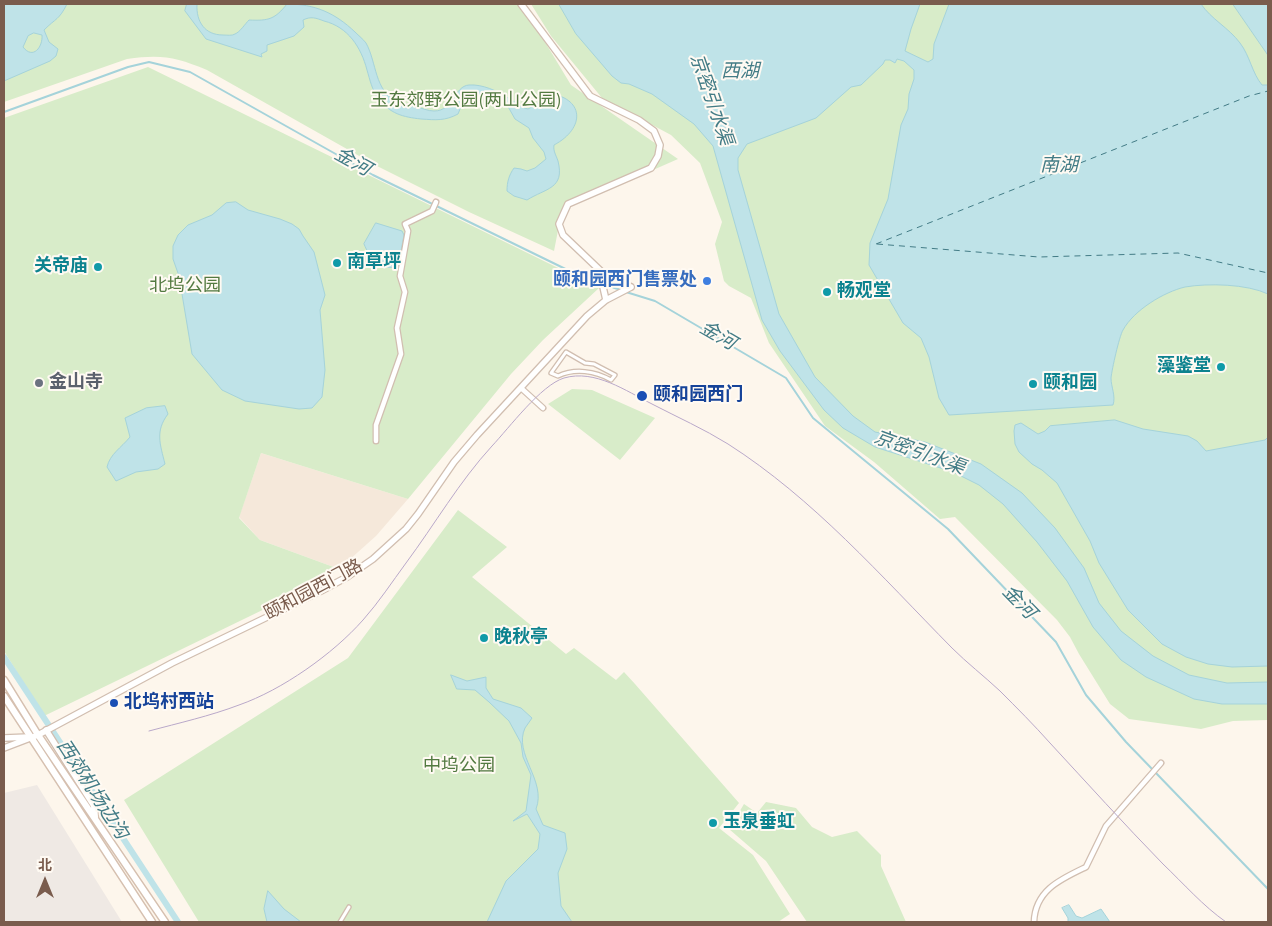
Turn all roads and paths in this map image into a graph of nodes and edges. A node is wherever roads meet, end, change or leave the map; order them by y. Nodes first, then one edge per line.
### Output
1 (521, 4) edge
2 (435, 204) dead end
3 (605, 282) junction
4 (606, 300) junction
5 (566, 352) joint
6 (521, 388) junction
7 (543, 408) dead end
8 (376, 442) dead end
9 (4, 680) edge
10 (4, 696) edge
11 (46, 730) junction
12 (38, 735) junction
13 (31, 737) junction
14 (4, 738) edge
15 (4, 748) edge
16 (1159, 765) dead end
17 (94, 806) joint
18 (95, 818) junction
19 (349, 907) dead end
20 (152, 922) edge
21 (165, 922) edge
22 (340, 922) edge
23 (1034, 922) edge

1 - 3 street
2 - 8 street
3 - 4 street
3 - 4 street, 颐和园西门路
4 - 6 street, 颐和园西门路
5 - 5 street
6 - 7 street
6 - 11 street, 颐和园西门路
9 - 12 main road
10 - 13 main road
11 - 12 street, 颐和园西门路
11 - 17 street
12 - 13 street, 颐和园西门路
12 - 18 main road
13 - 14 street
13 - 15 street
13 - 20 main road
16 - 23 street
17 - 18 main road
18 - 21 main road
19 - 22 street

